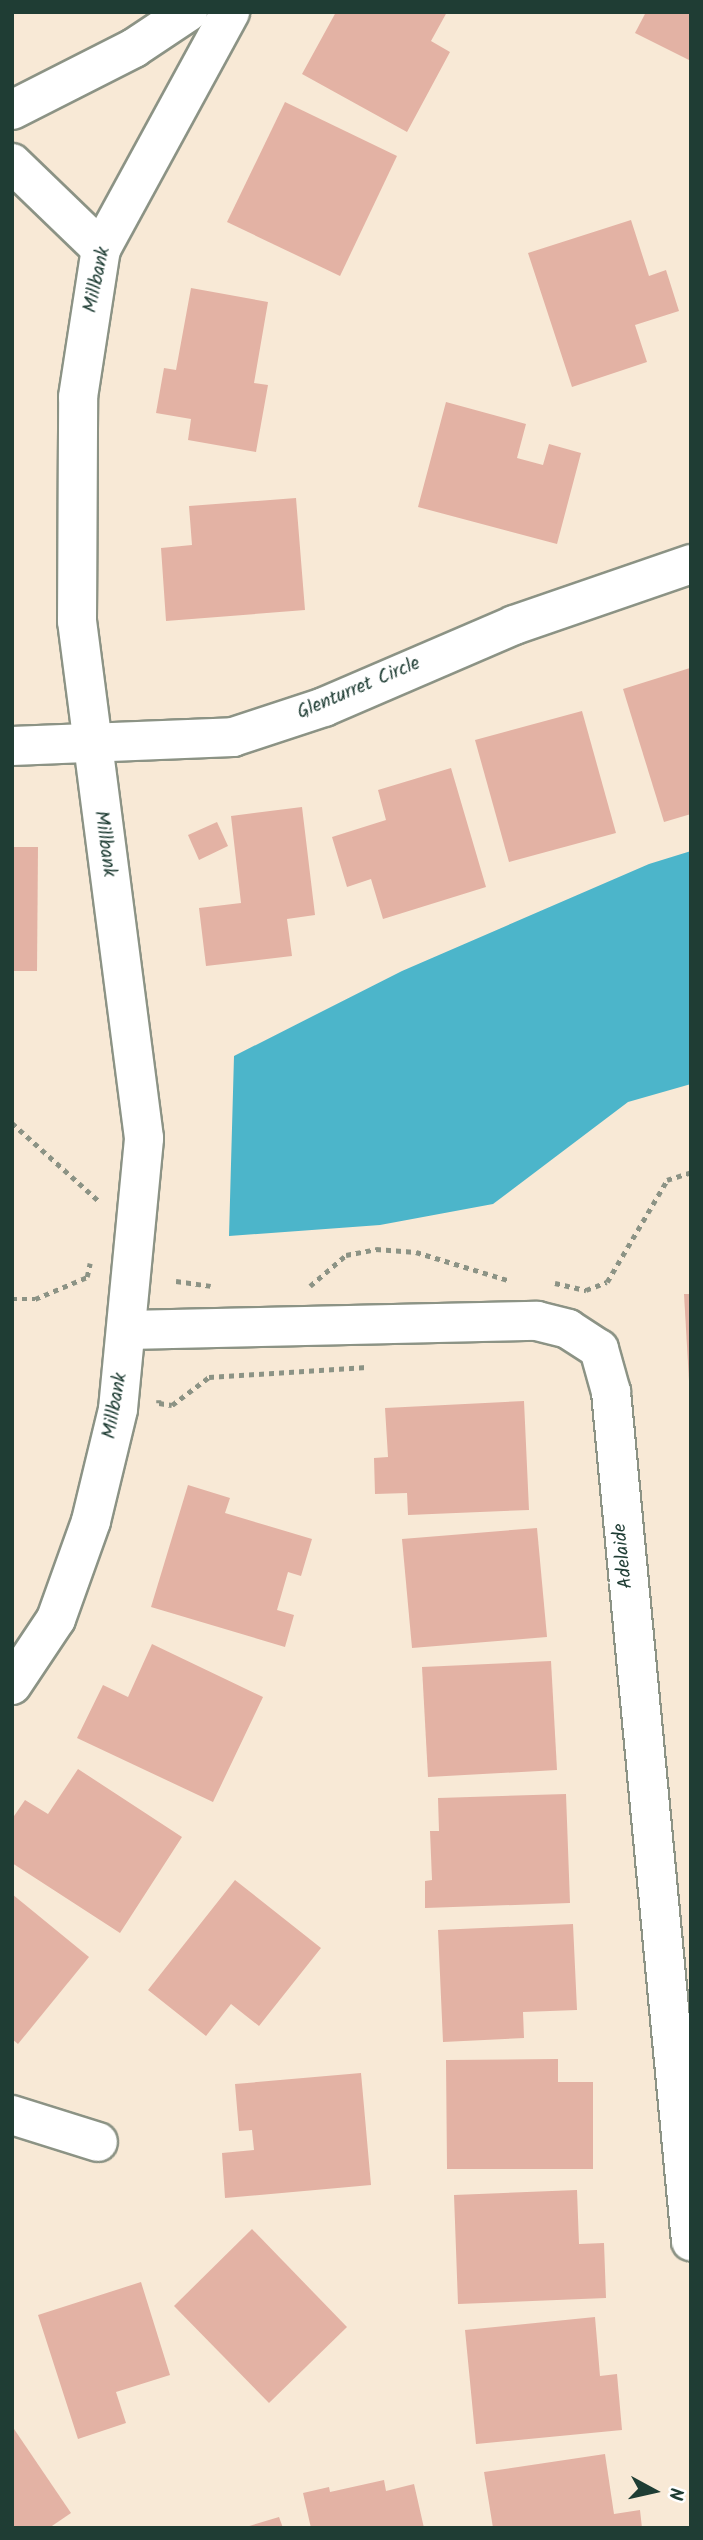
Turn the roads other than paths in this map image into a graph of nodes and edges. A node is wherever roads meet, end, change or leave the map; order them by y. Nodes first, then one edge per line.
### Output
1 (188, 12) edge
2 (230, 12) edge
3 (12, 110) edge
4 (12, 163) edge
5 (101, 250) junction
6 (691, 564) edge
7 (90, 743) junction
8 (12, 746) edge
9 (128, 1330) junction
10 (12, 1685) edge
11 (12, 2115) edge
12 (98, 2142) dead end
13 (691, 2241) edge

1 - 3 street
2 - 5 street, Millbank
4 - 5 street
5 - 7 street, Millbank
6 - 7 street, Glenturret Circle
7 - 8 street, Glenturret Circle
7 - 9 street, Millbank
9 - 10 street, Millbank
9 - 13 street, Adelaide
11 - 12 street

